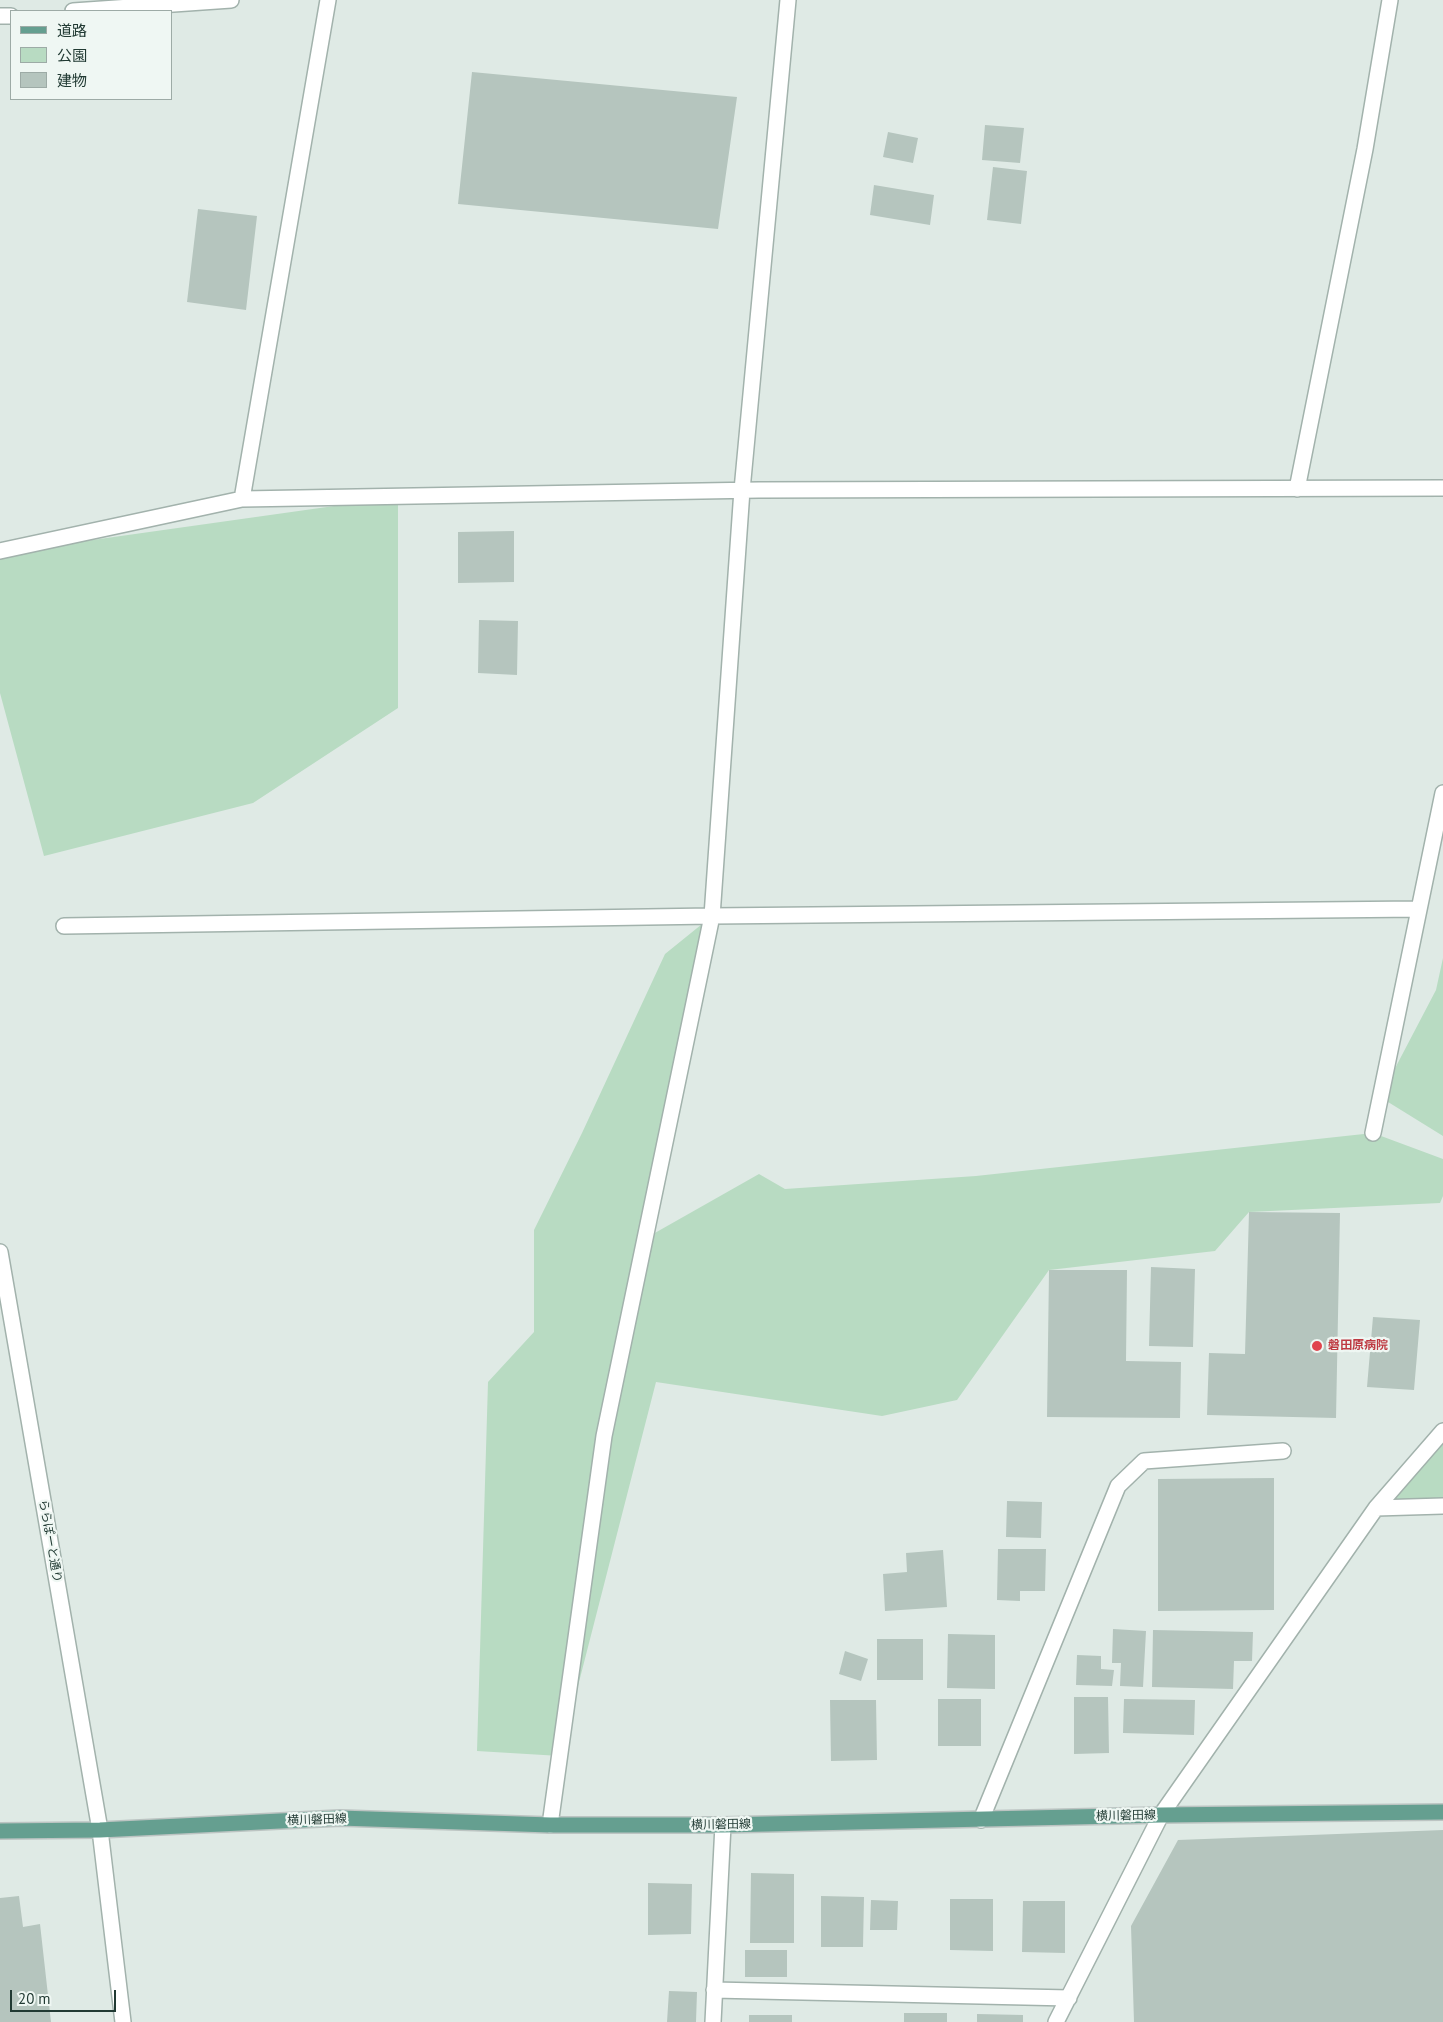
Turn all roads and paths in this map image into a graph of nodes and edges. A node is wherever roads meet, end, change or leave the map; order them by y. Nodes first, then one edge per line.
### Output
1 (231, 0) edge
2 (328, 0) edge
3 (788, 0) edge
4 (1390, 0) edge
5 (87, 10) edge
6 (1443, 488) edge
7 (1297, 489) junction
8 (742, 490) junction
9 (242, 499) junction
10 (0, 551) edge
11 (1443, 793) edge
12 (1419, 909) junction
13 (712, 916) junction
14 (64, 926) dead end
15 (1373, 1133) dead end
16 (0, 1252) edge
17 (1443, 1431) edge
18 (1283, 1451) dead end
19 (1443, 1506) edge
20 (1376, 1508) junction
21 (1443, 1812) edge
22 (1161, 1816) junction
23 (981, 1820) junction
24 (550, 1825) junction
25 (723, 1825) junction
26 (100, 1830) junction
27 (0, 1831) edge
28 (714, 1990) junction
29 (1069, 1998) junction
30 (123, 2022) edge
31 (713, 2022) edge
32 (1056, 2022) edge

1 - 5 street
2 - 9 street
3 - 8 street
4 - 7 street
6 - 7 street
7 - 8 street
8 - 9 street
8 - 13 street
9 - 10 street
11 - 12 street
12 - 13 street
12 - 15 street
13 - 14 street
13 - 24 street
16 - 26 street, ららぽーと通り
17 - 20 street
18 - 23 street
19 - 20 street
20 - 22 street
21 - 22 main road, 横川磐田線
22 - 23 main road, 横川磐田線
22 - 29 street
23 - 25 main road, 横川磐田線
24 - 25 main road, 横川磐田線
24 - 26 main road, 横川磐田線
25 - 28 street
26 - 27 main road, 横川磐田線
26 - 30 street, ららぽーと通り
28 - 29 street
28 - 31 street
29 - 32 street

